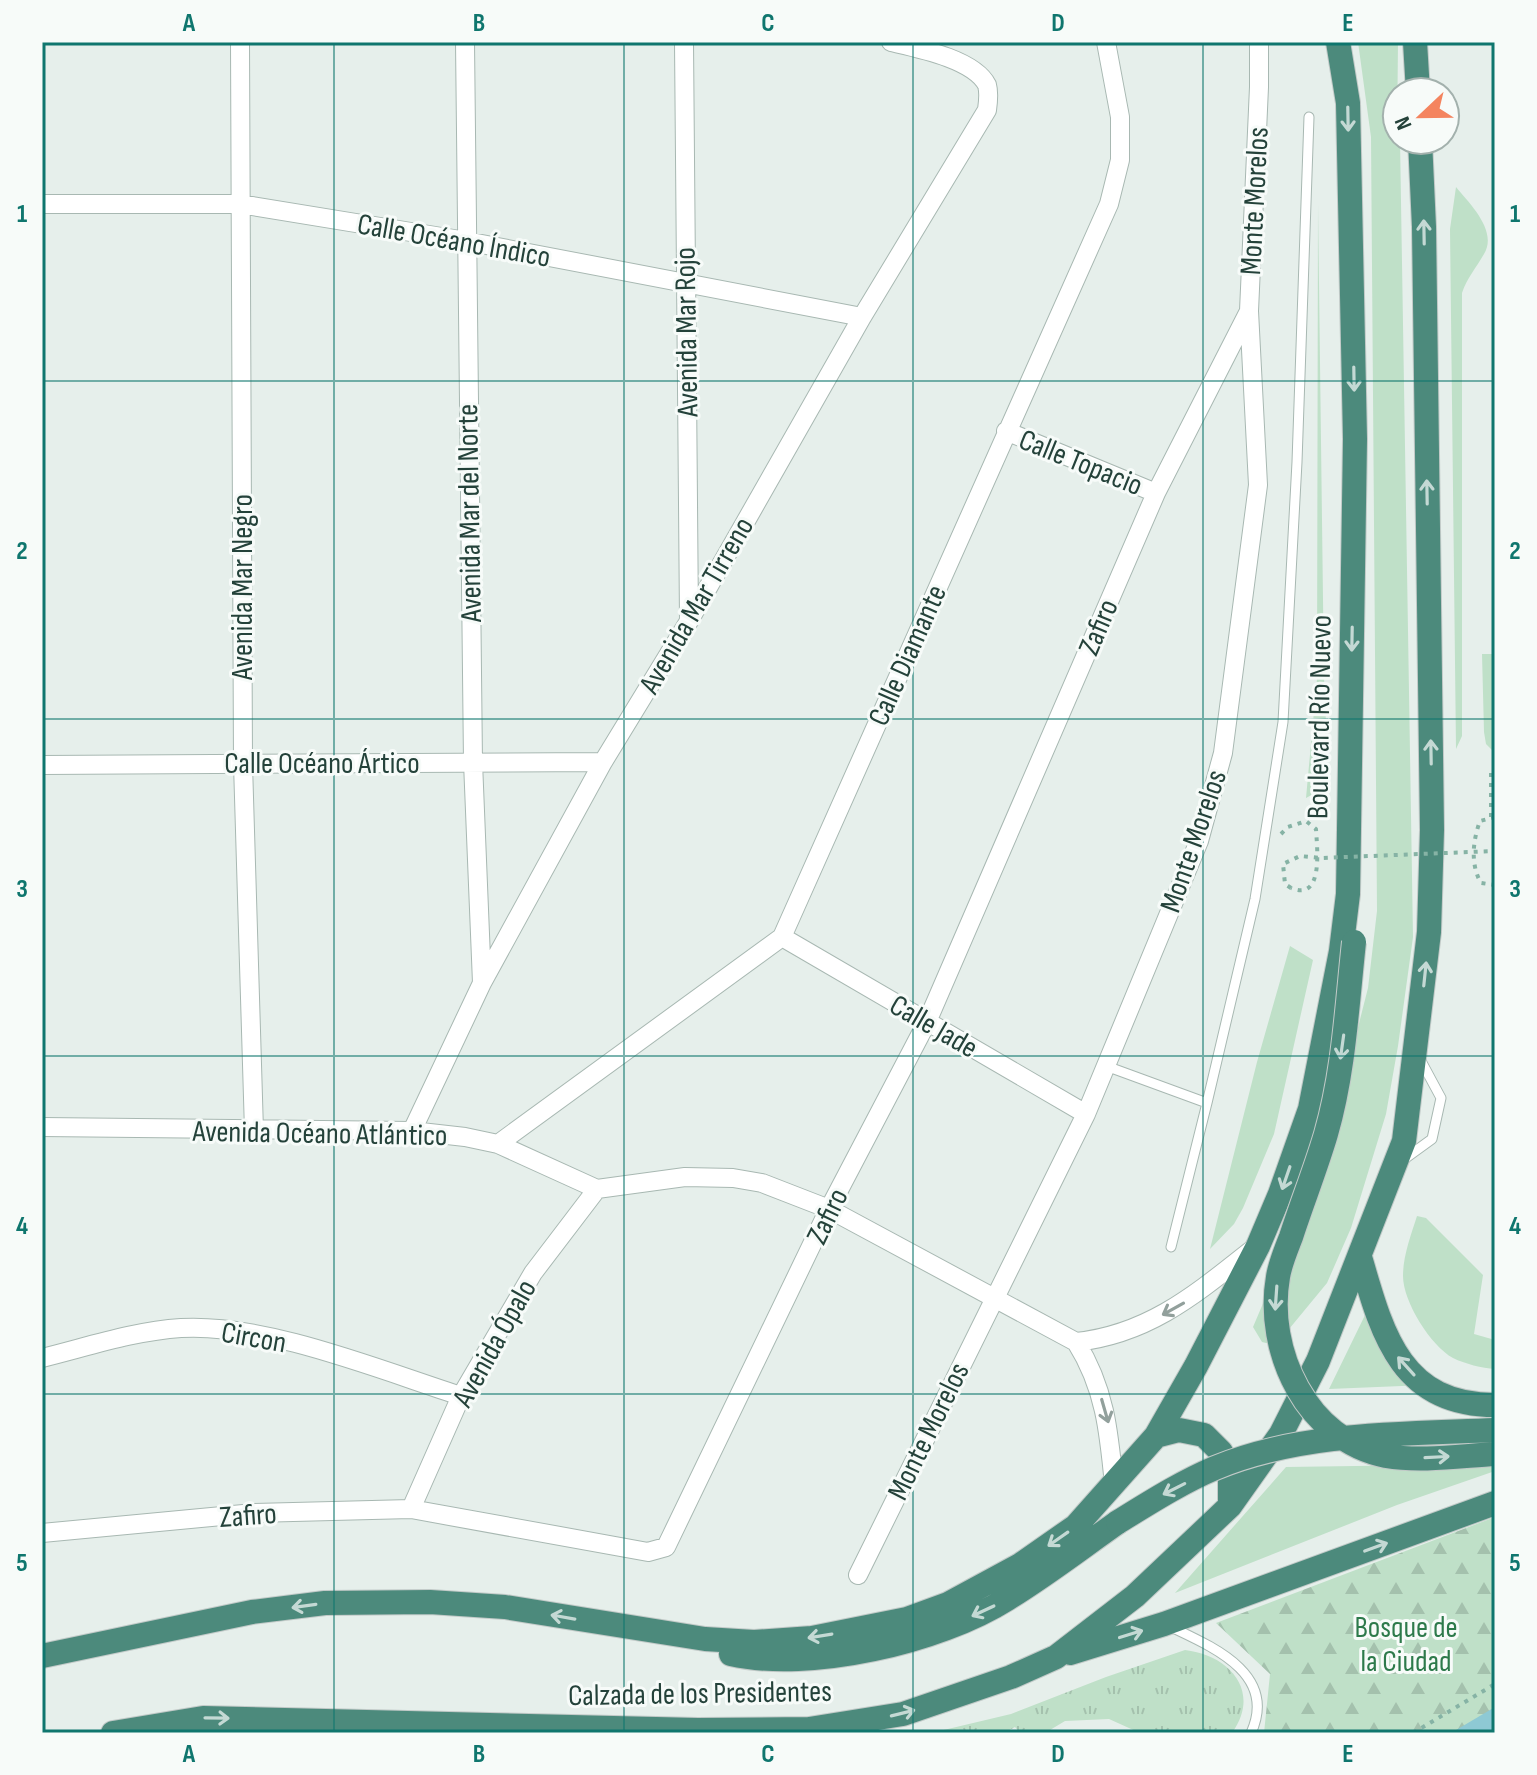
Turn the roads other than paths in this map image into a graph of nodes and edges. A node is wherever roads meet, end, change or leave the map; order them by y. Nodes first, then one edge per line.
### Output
1 (240, 42) edge
2 (465, 42) edge
3 (684, 42) edge
4 (891, 42) edge
5 (1106, 42) edge
6 (1259, 42) edge
7 (1338, 42) edge
8 (1415, 42) edge
9 (930, 47) edge
10 (1417, 76) edge
11 (1309, 117) dead end
12 (1421, 156) edge
13 (42, 204) edge
14 (240, 204) junction
15 (466, 241) junction
16 (685, 283) junction
17 (1249, 311) junction
18 (862, 317) junction
19 (1006, 431) junction
20 (1156, 493) junction
21 (689, 621) junction
22 (473, 762) junction
23 (603, 762) junction
24 (243, 764) junction
25 (42, 765) edge
26 (1348, 894) junction
27 (782, 937) junction
28 (482, 983) junction
29 (927, 1022) junction
30 (1106, 1066) junction
31 (1207, 1103) junction
32 (1086, 1114) junction
33 (42, 1127) edge
34 (254, 1131) junction
35 (412, 1131) junction
36 (498, 1144) junction
37 (597, 1189) junction
38 (829, 1209) junction
39 (1258, 1246) junction
40 (1171, 1247) dead end
41 (1360, 1257) junction
42 (994, 1297) junction
43 (1076, 1342) junction
44 (42, 1358) edge
45 (461, 1396) junction
46 (1495, 1405) edge
47 (1495, 1430) edge
48 (1156, 1436) junction
49 (1495, 1454) edge
50 (1114, 1485) junction
51 (1495, 1503) edge
52 (1230, 1506) junction
53 (411, 1509) junction
54 (42, 1533) edge
55 (858, 1575) dead end
56 (1164, 1624) junction
57 (705, 1639) junction
58 (42, 1656) edge
59 (1056, 1657) junction
60 (113, 1733) edge
61 (1251, 1733) edge

1 - 14 street, Avenida Mar Negro
2 - 15 street, Avenida Mar del Norte
3 - 16 street, Avenida Mar Rojo
4 - 9 street
5 - 19 street, Calle Diamante
6 - 17 street, Monte Morelos
7 -> 26 highway, Boulevard Río Nuevo
8 - 10 highway
9 - 18 street, Avenida Mar Tirreno
11 - 31 lane
41 -> 12 highway
13 - 14 street, Calle Océano Índico
14 - 15 street, Calle Océano Índico
14 - 24 street, Avenida Mar Negro
15 - 16 street, Calle Océano Índico
15 - 22 street, Avenida Mar del Norte
16 - 18 street, Calle Océano Índico
16 - 21 street, Avenida Mar Rojo
17 - 20 street, Zafiro
17 - 30 street, Monte Morelos
18 - 21 street, Avenida Mar Tirreno
19 - 20 street, Calle Topacio
19 - 27 street, Calle Diamante
20 - 29 street, Zafiro
21 - 23 street, Avenida Mar Tirreno
22 - 23 street, Calle Océano Ártico
22 - 24 street, Calle Océano Ártico
22 - 28 street, Avenida Mar del Norte
23 - 28 street, Avenida Mar Tirreno
24 - 25 street, Calle Océano Ártico
24 - 34 street, Avenida Mar Negro
26 -> 39 highway, Boulevard Río Nuevo
26 -> 49 highway, bridge
27 - 29 street, Calle Jade
27 - 36 street
28 - 35 street, Avenida Mar Tirreno
29 - 32 street, Calle Jade
29 - 38 street, Zafiro
30 - 31 lane
30 - 32 street, Monte Morelos
31 - 40 lane
32 - 42 street, Monte Morelos
33 - 34 street, Avenida Océano Atlántico
34 - 35 street, Avenida Océano Atlántico
35 - 36 street, Avenida Océano Atlántico
36 - 37 street, Avenida Océano Atlántico
37 - 38 street
37 - 45 street, Avenida Ópalo
38 - 42 street
38 - 53 street, Zafiro
39 -> 43 street
39 - 48 highway, Boulevard Río Nuevo
46 -> 41 highway
41 - 52 highway, Calzada de los Presidentes
42 - 43 street
42 - 55 street, Monte Morelos
43 -> 50 street
44 - 45 street, Circon
45 - 53 street, Avenida Ópalo
47 -> 57 highway, bridge
48 - 50 highway, Calzada de los Presidentes
48 - 52 highway
50 -> 57 highway, Calzada de los Presidentes
56 -> 51 highway
52 - 59 highway, Calzada de los Presidentes
53 - 54 street, Zafiro
59 -> 56 highway
56 - 61 lane
57 -> 58 highway, Calzada de los Presidentes
60 -> 59 highway, Calzada de los Presidentes

